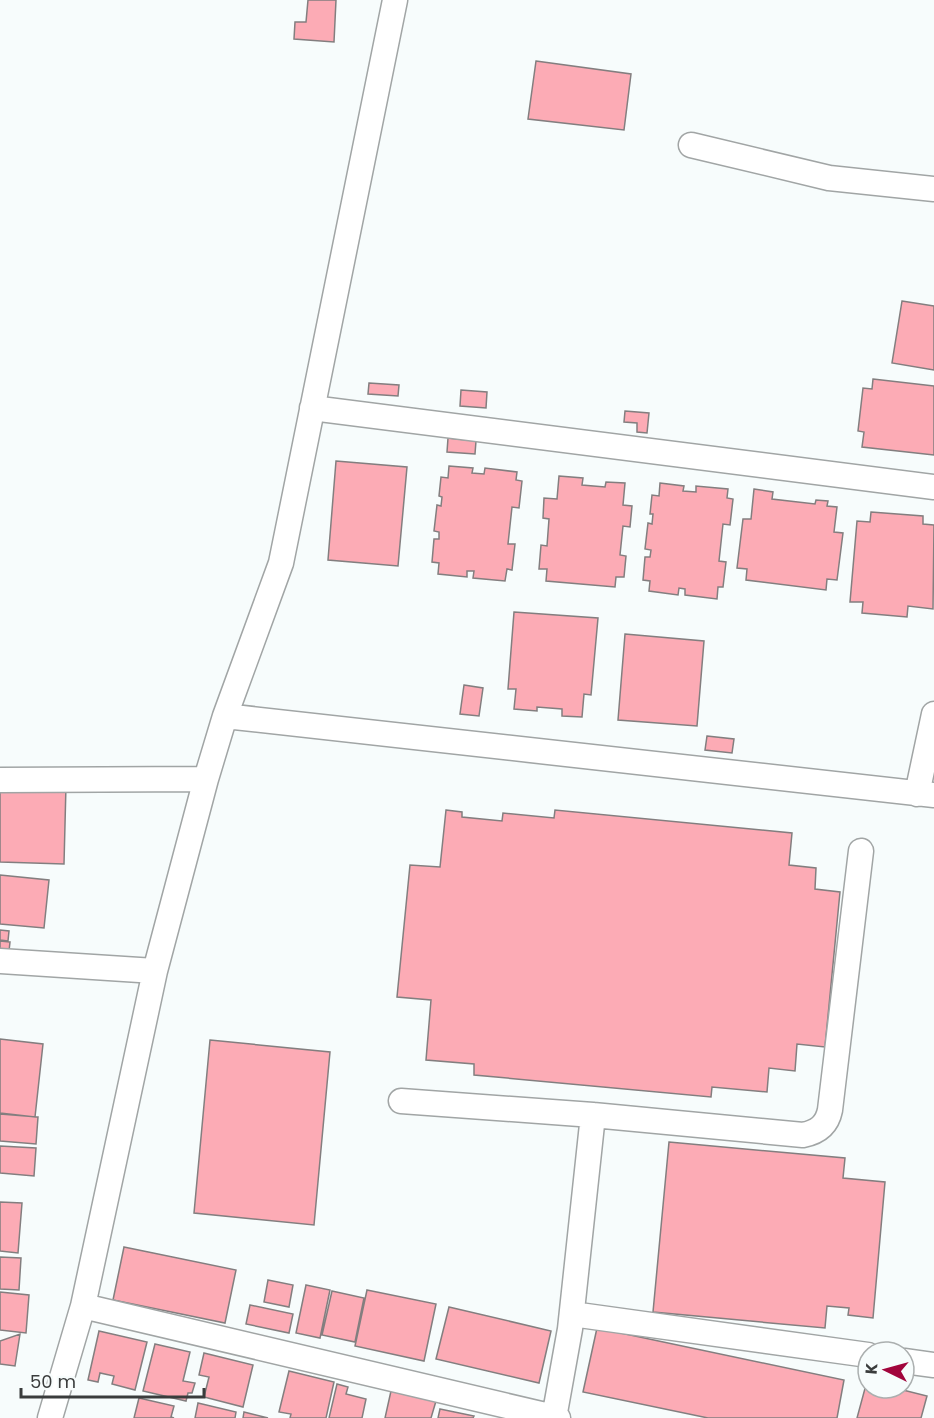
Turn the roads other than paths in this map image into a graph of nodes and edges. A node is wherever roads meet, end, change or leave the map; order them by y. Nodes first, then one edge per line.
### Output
1 (395, 0) edge
2 (691, 145) dead end
3 (934, 189) edge
4 (312, 408) junction
5 (934, 487) edge
6 (934, 714) edge
7 (225, 716) junction
8 (206, 779) junction
9 (0, 780) edge
10 (925, 795) edge
11 (861, 851) dead end
12 (0, 962) edge
13 (154, 971) junction
14 (401, 1101) dead end
15 (593, 1115) junction
16 (83, 1306) junction
17 (572, 1314) junction
18 (856, 1353) edge
19 (916, 1362) edge
20 (934, 1365) edge
21 (50, 1418) edge
22 (555, 1418) edge

1 - 4 street
2 - 3 street
4 - 5 street
4 - 7 street
6 - 10 street
7 - 8 street
7 - 10 street
8 - 9 street
8 - 13 street
11 - 15 street
12 - 13 street
13 - 16 street
14 - 15 street
15 - 17 street
16 - 21 street
16 - 22 street
17 - 18 street
17 - 22 street
19 - 20 street

